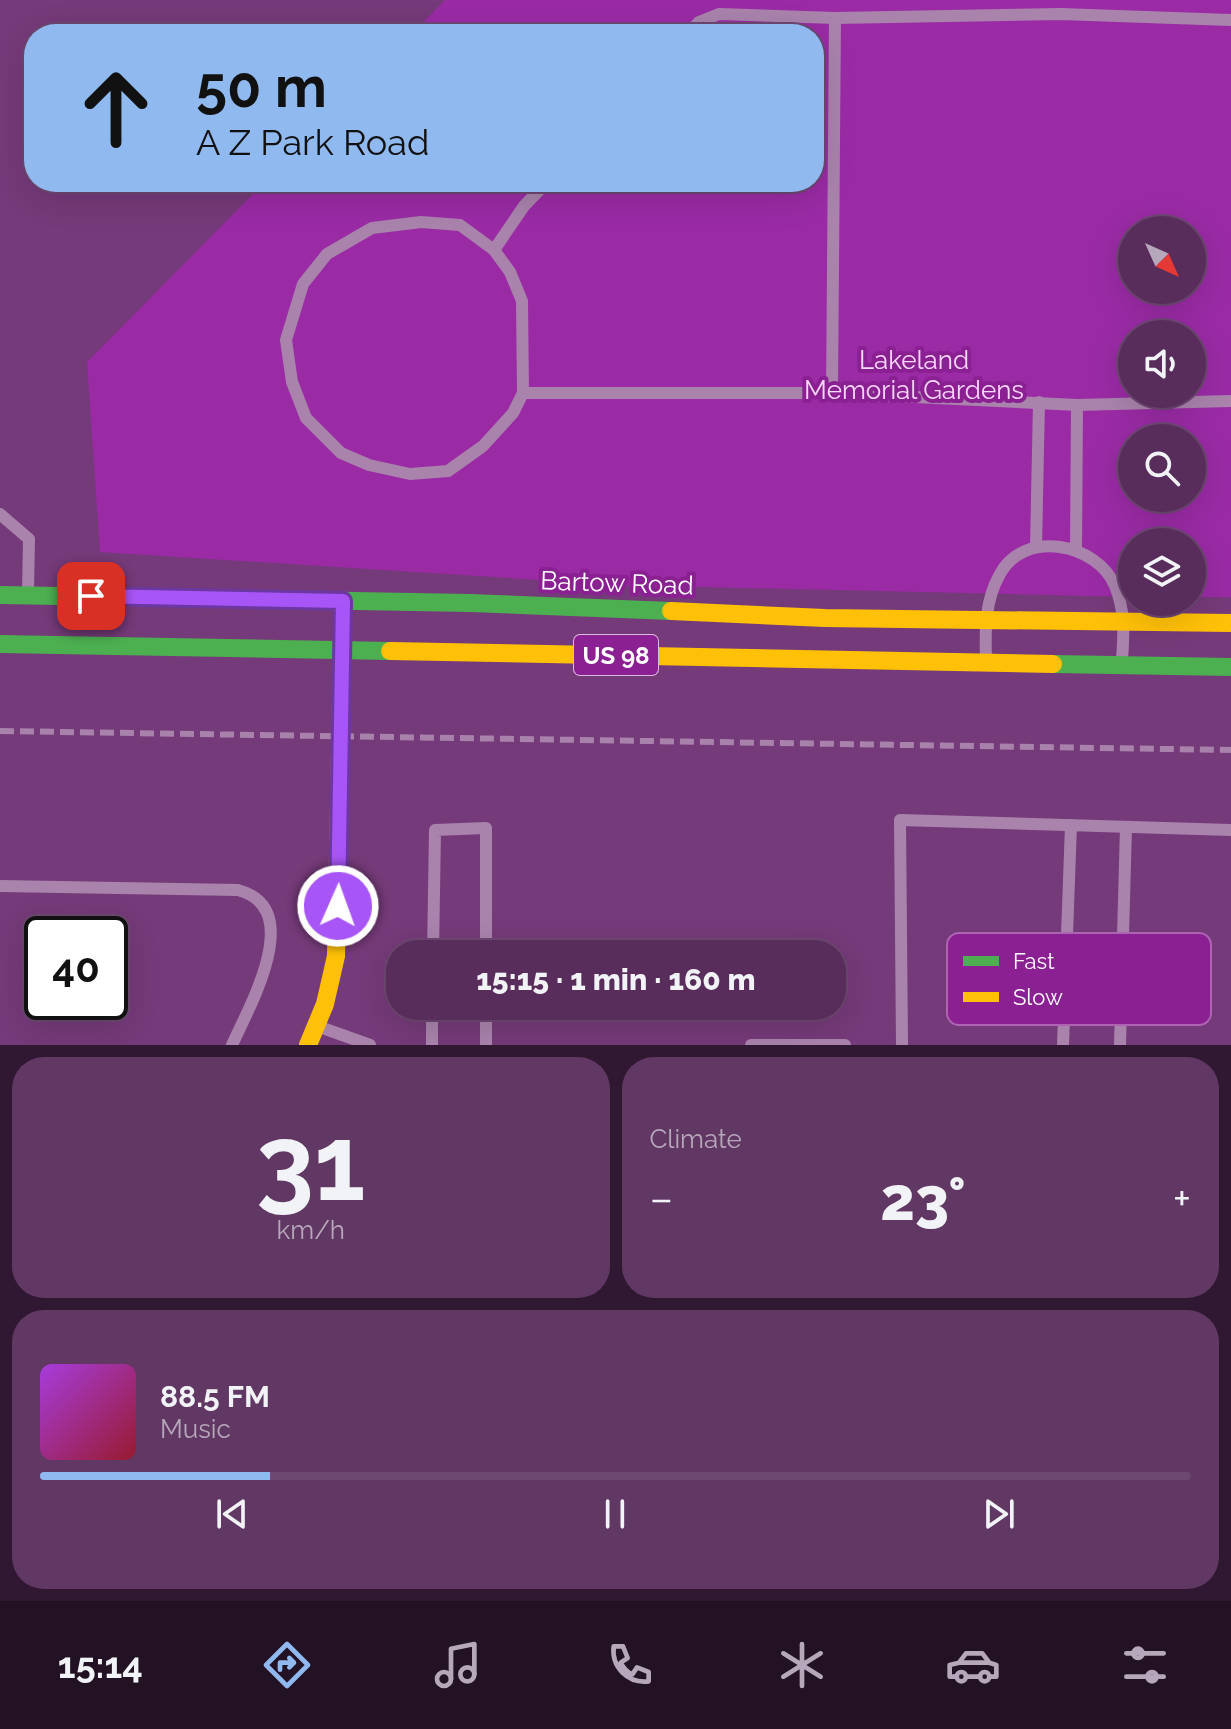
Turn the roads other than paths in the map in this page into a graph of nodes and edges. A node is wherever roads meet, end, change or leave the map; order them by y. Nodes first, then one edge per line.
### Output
1 (835, 18) junction
2 (1231, 20) edge
3 (697, 24) edge
4 (537, 192) edge
5 (494, 250) junction
6 (523, 393) junction
7 (832, 393) junction
8 (1231, 401) edge
9 (1039, 402) junction
10 (1077, 405) junction
11 (0, 514) edge
12 (1036, 547) junction
13 (1076, 549) junction
14 (0, 595) edge
15 (28, 595) junction
16 (343, 601) junction
17 (985, 621) junction
18 (1231, 623) edge
19 (1125, 624) junction
20 (0, 644) edge
21 (344, 650) junction
22 (986, 665) junction
23 (1121, 667) junction
24 (1231, 667) edge
25 (1071, 825) junction
26 (1126, 827) junction
27 (1231, 830) edge
28 (0, 886) edge
29 (1067, 933) edge
30 (1123, 933) edge
31 (433, 940) edge
32 (486, 940) edge
33 (432, 1020) edge
34 (486, 1020) edge
35 (316, 1025) junction
36 (1064, 1025) edge
37 (1121, 1025) edge
38 (232, 1045) edge
39 (308, 1045) edge
40 (370, 1045) edge
41 (432, 1045) edge
42 (486, 1045) edge
43 (751, 1045) edge
44 (845, 1045) edge
45 (902, 1045) edge
46 (1063, 1045) edge
47 (1120, 1045) edge

1 - 2 lane
1 - 3 lane
1 - 7 lane
4 - 5 lane
5 - 6 lane
5 - 6 lane
6 - 7 lane
7 - 9 lane
8 - 10 lane
9 - 10 lane
9 - 12 lane
10 - 13 lane
11 - 15 lane
12 - 13 lane
12 - 17 lane
13 - 19 lane
14 - 15 main road, Bartow Road / US 98
15 - 16 main road, Bartow Road / US 98
16 - 17 main road, Bartow Road / US 98
16 - 21 main road
17 - 19 main road, Bartow Road / US 98
17 - 22 lane
18 - 19 main road, Bartow Road / US 98
19 - 23 lane
20 - 21 main road, US 98
21 - 22 main road, US 98
21 - 35 main road
22 - 23 main road, US 98
23 - 24 main road, US 98
25 - 26 lane
25 - 29 lane
25 - 45 lane
26 - 27 lane
26 - 30 lane
28 - 38 lane
31 - 32 lane
33 - 41 lane
34 - 42 lane
35 - 39 main road
35 - 40 lane
36 - 46 lane
37 - 47 lane
43 - 44 lane

